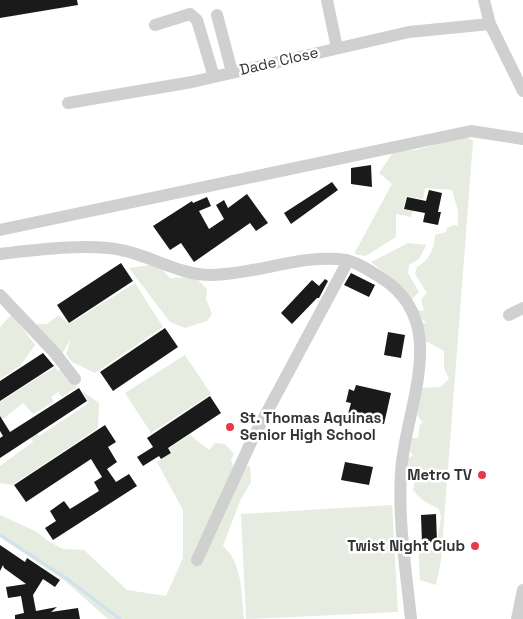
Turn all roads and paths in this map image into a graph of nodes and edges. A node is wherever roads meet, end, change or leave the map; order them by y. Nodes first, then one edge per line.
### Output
1 (327, 0) edge
2 (484, 0) edge
3 (217, 15) dead end
4 (490, 24) junction
5 (154, 25) dead end
6 (337, 48) junction
7 (232, 72) junction
8 (214, 77) junction
9 (523, 91) edge
10 (68, 103) dead end
11 (523, 139) edge
12 (0, 230) edge
13 (0, 254) edge
14 (348, 260) junction
15 (0, 295) edge
16 (523, 308) edge
17 (509, 315) dead end
18 (74, 379) dead end
19 (197, 560) dead end
20 (523, 590) edge
21 (411, 619) edge
22 (517, 619) edge

1 - 6 street
2 - 4 street
3 - 7 street
4 - 6 street, Dade Close
4 - 9 street
5 - 8 street
6 - 7 street, Dade Close
7 - 8 street, Dade Close
8 - 10 street, Dade Close
11 - 12 street
13 - 14 street
14 - 19 street
14 - 21 street
15 - 18 street
16 - 17 street
20 - 22 street

